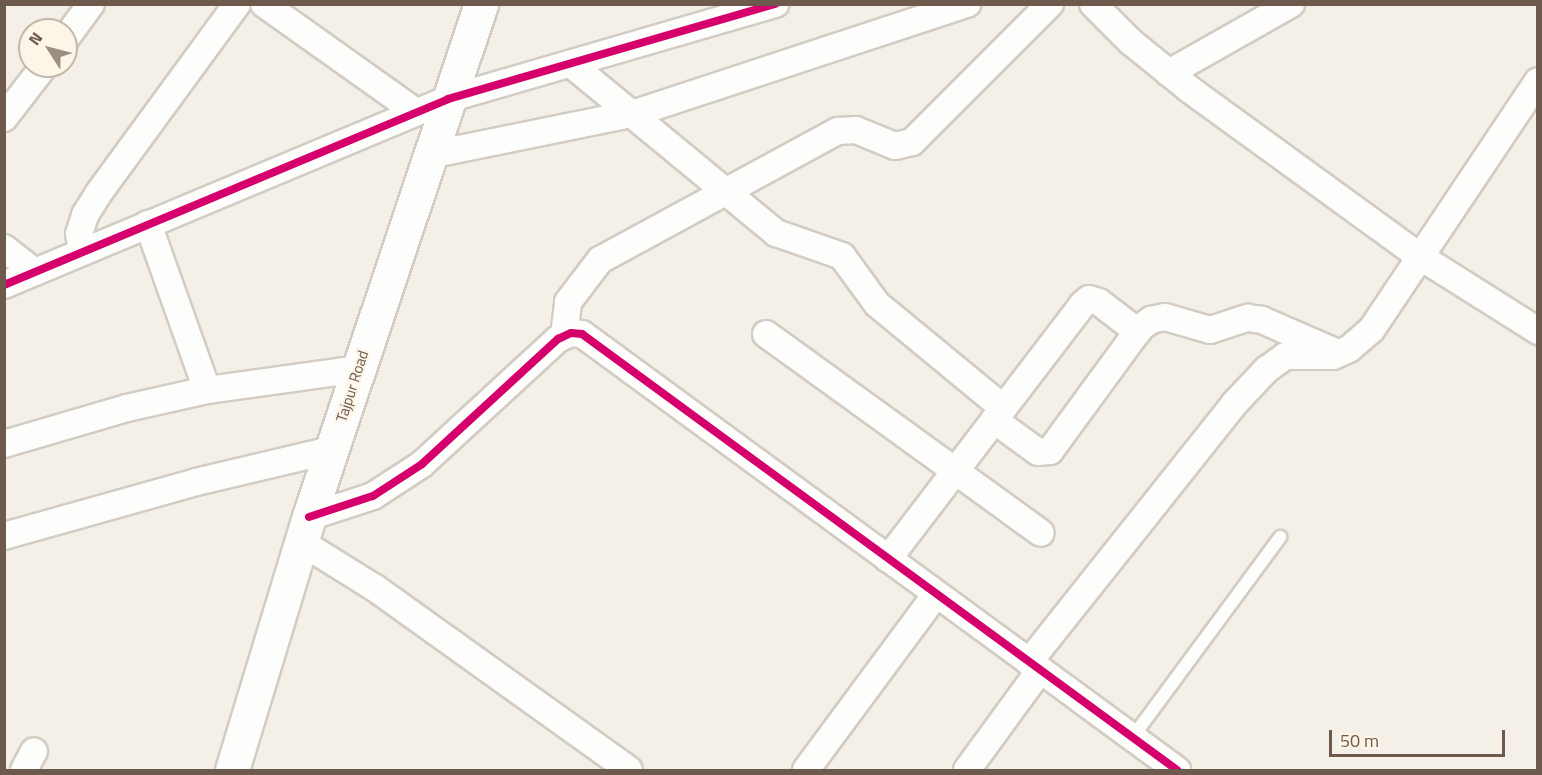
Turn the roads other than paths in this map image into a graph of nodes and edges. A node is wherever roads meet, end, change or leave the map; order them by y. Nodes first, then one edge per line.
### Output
1 (91, 4) edge
2 (237, 4) edge
3 (264, 4) edge
4 (481, 4) edge
5 (776, 4) edge
6 (967, 4) edge
7 (1050, 4) edge
8 (1093, 4) edge
9 (1290, 4) edge
10 (78, 22) edge
11 (571, 64) junction
12 (1169, 73) junction
13 (35, 78) edge
14 (1538, 81) edge
15 (448, 99) junction
16 (416, 112) junction
17 (632, 114) junction
18 (4, 118) edge
19 (430, 155) junction
20 (723, 191) junction
21 (148, 225) junction
22 (4, 249) edge
23 (82, 252) junction
24 (1419, 256) junction
25 (35, 272) junction
26 (4, 285) edge
27 (1538, 331) edge
28 (1138, 332) junction
29 (766, 334) dead end
30 (564, 336) junction
31 (1339, 353) junction
32 (358, 369) junction
33 (207, 390) junction
34 (999, 414) junction
35 (4, 444) edge
36 (331, 450) junction
37 (955, 471) junction
38 (305, 530) junction
39 (1041, 533) dead end
40 (4, 536) edge
41 (1280, 537) dead end
42 (888, 559) junction
43 (936, 594) junction
44 (1035, 666) junction
45 (1132, 738) junction
46 (232, 771) edge
47 (629, 771) edge
48 (806, 771) edge
49 (967, 771) edge
50 (1177, 771) edge

1 - 10 street
2 - 23 street
3 - 16 street
4 - 15 main road, Tajpur Road
5 - 11 street
6 - 17 street
7 - 20 street
8 - 12 street
9 - 12 street
11 - 15 street
11 - 17 street
12 - 24 street
13 - 18 street
14 - 24 street
15 - 16 street
15 - 19 main road, Tajpur Road
16 - 21 street
17 - 19 street
17 - 20 street
19 - 32 main road, Tajpur Road
20 - 30 street
20 - 34 street
21 - 23 street
21 - 33 street
22 - 25 street
23 - 25 street
24 - 27 street
24 - 31 street
25 - 26 street
28 - 31 street
28 - 34 street
28 - 34 street
29 - 37 street
30 - 38 street
30 - 42 street
31 - 44 street
32 - 33 street
32 - 36 main road, Tajpur Road
33 - 35 street
34 - 37 street
36 - 38 main road, Tajpur Road
36 - 40 street
37 - 39 street
37 - 42 street
38 - 46 main road, Tajpur Road
38 - 47 street
41 - 45 lane
42 - 43 street
43 - 44 street
43 - 48 street
44 - 45 street
44 - 49 street
45 - 50 street

